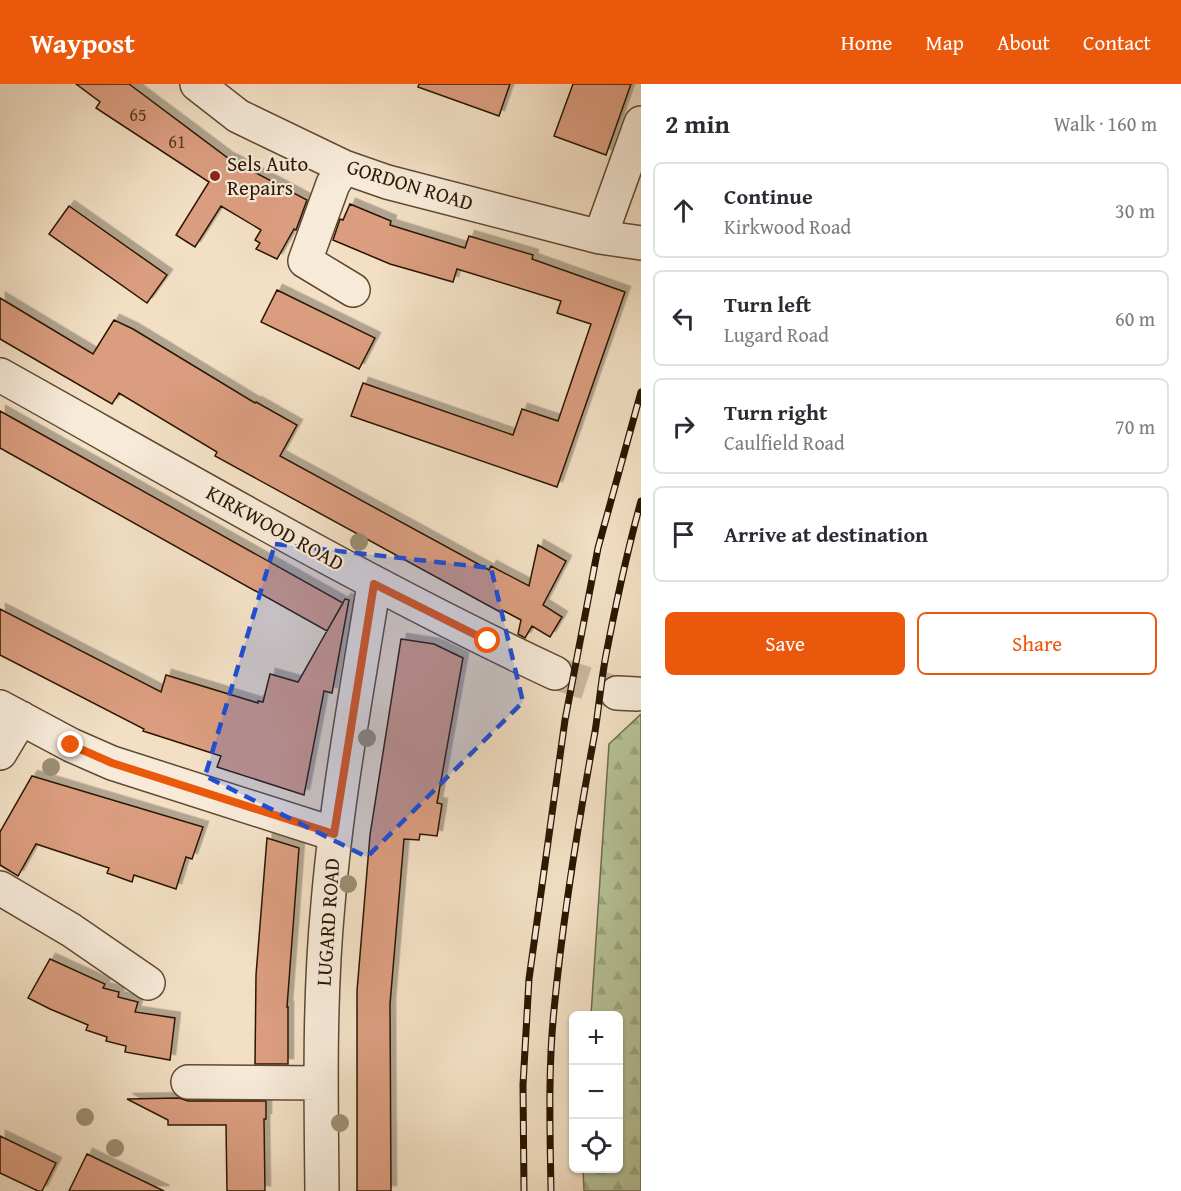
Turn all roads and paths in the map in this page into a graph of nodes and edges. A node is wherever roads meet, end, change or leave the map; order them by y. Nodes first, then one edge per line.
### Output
1 (196, 84) edge
2 (641, 123) edge
3 (344, 167) junction
4 (600, 237) junction
5 (641, 243) edge
6 (353, 290) dead end
7 (0, 375) edge
8 (374, 584) junction
9 (555, 673) tunnel mouth
10 (10, 712) edge
11 (0, 753) edge
12 (334, 834) junction
13 (0, 888) edge
14 (148, 983) dead end
15 (188, 1083) dead end
16 (321, 1083) junction
17 (322, 1191) edge

1 - 3 street, GORDON ROAD
2 - 4 street
3 - 4 street, GORDON ROAD
3 - 6 street
4 - 5 street, GORDON ROAD
7 - 8 street, KIRKWOOD ROAD
8 - 9 street, KIRKWOOD ROAD
8 - 12 street, LUGARD ROAD
10 - 11 street
10 - 12 street
12 - 16 street, LUGARD ROAD
13 - 14 street
15 - 16 street
16 - 17 street, LUGARD ROAD

